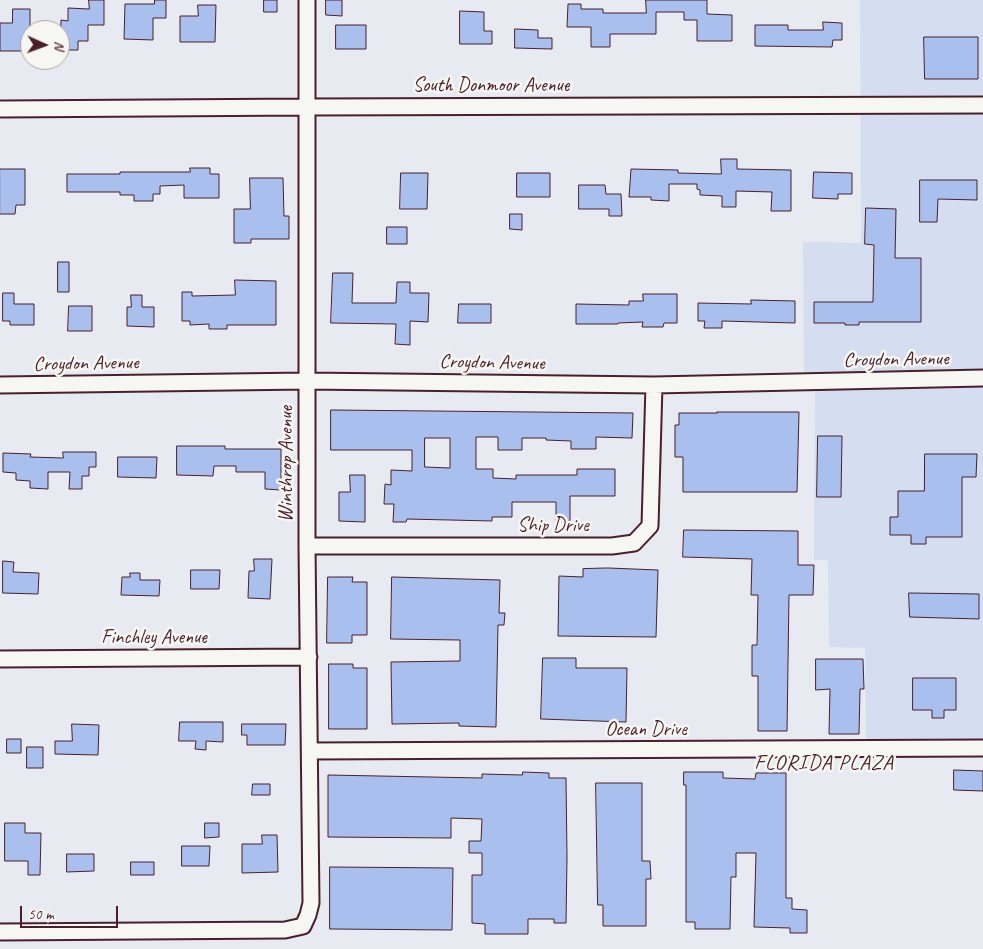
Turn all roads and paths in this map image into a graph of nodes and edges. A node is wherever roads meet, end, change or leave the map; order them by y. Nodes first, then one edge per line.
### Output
1 (307, 0) edge
2 (983, 106) edge
3 (307, 107) junction
4 (0, 109) edge
5 (983, 378) edge
6 (307, 380) junction
7 (0, 385) edge
8 (654, 385) junction
9 (307, 546) junction
10 (309, 657) junction
11 (0, 659) edge
12 (983, 748) edge
13 (310, 751) junction
14 (0, 932) edge

1 - 3 street, Winthrop Avenue
2 - 3 street, South Donmoor Avenue
3 - 4 street, South Donmoor Avenue
3 - 6 street, Winthrop Avenue
5 - 8 street, Croydon Avenue
6 - 7 street, Croydon Avenue
6 - 8 street, Croydon Avenue
6 - 9 street, Winthrop Avenue
8 - 9 street, Ship Drive
9 - 10 street, Winthrop Avenue
10 - 11 street, Finchley Avenue
10 - 13 street, Winthrop Avenue
12 - 13 street, Ocean Drive
13 - 14 street, Winthrop Avenue

